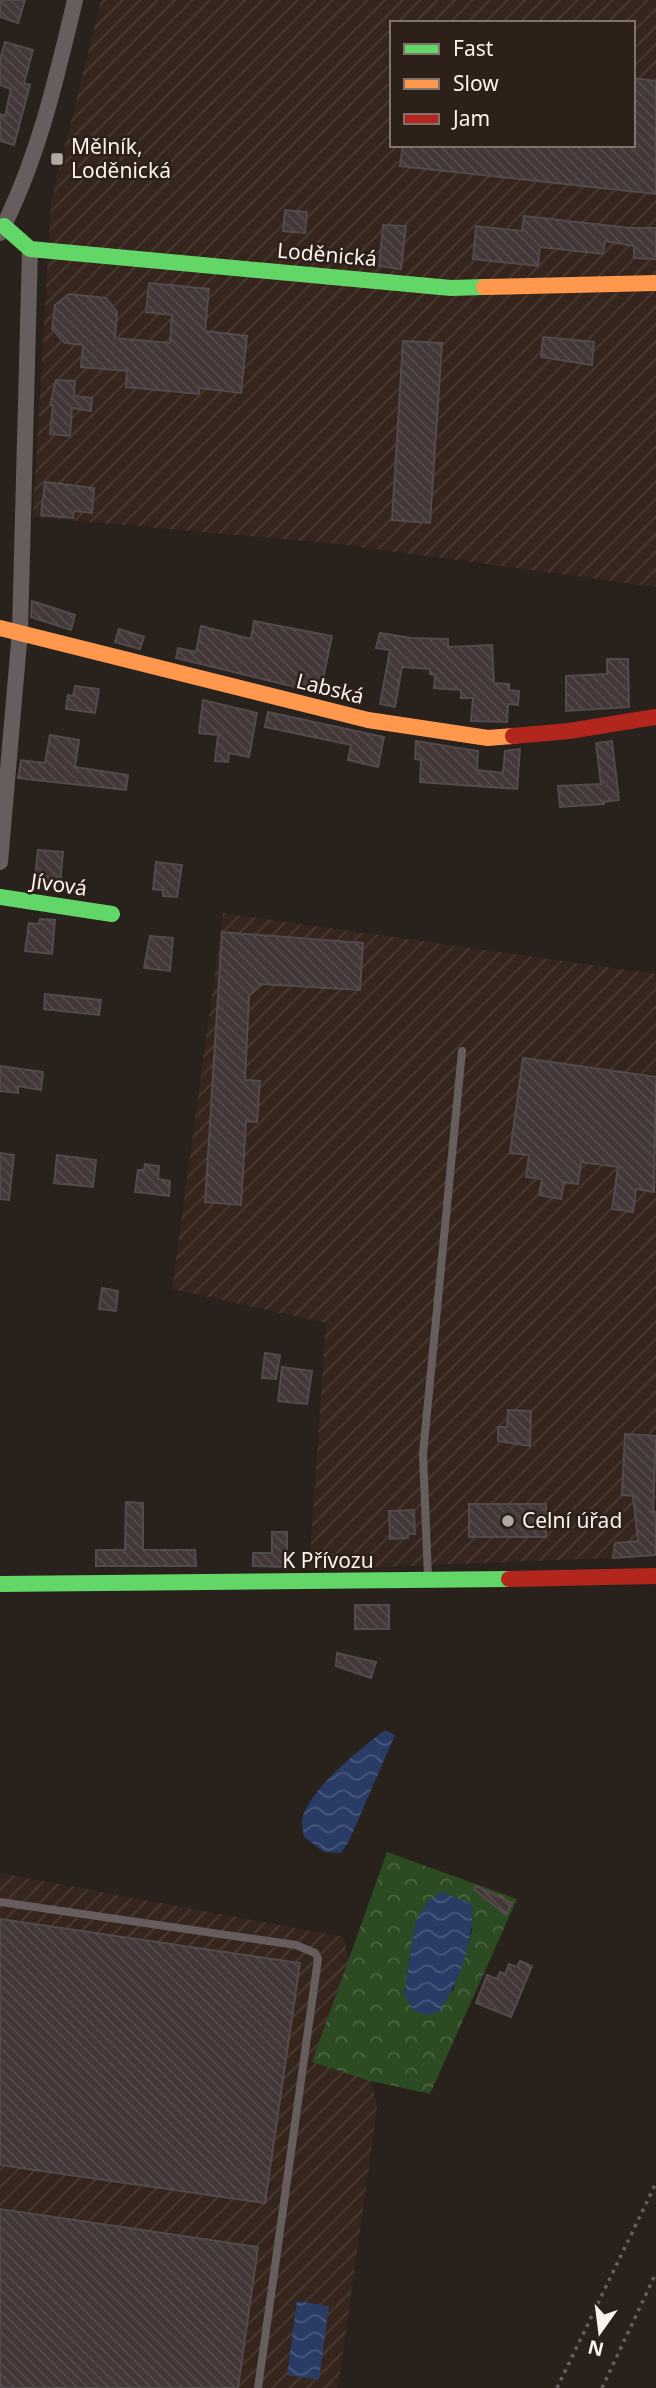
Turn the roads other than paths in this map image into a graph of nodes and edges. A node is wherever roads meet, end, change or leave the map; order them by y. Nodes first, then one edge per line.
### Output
1 (75, 0) edge
2 (2, 229) edge
3 (30, 249) junction
4 (656, 283) edge
5 (0, 628) edge
6 (20, 631) junction
7 (656, 717) edge
8 (0, 862) edge
9 (0, 898) edge
10 (112, 914) dead end
11 (462, 1051) dead end
12 (656, 1576) edge
13 (428, 1581) junction
14 (0, 1584) edge
15 (0, 1902) edge
16 (258, 2388) edge

1 - 2 street
2 - 3 street
3 - 4 street, Loděnická
3 - 6 street
5 - 6 street, Labská
6 - 7 street, Labská
6 - 8 street
9 - 10 street, Jívová
11 - 13 lane
12 - 13 street, K Přívozu
13 - 14 street, K Přívozu
15 - 16 lane

